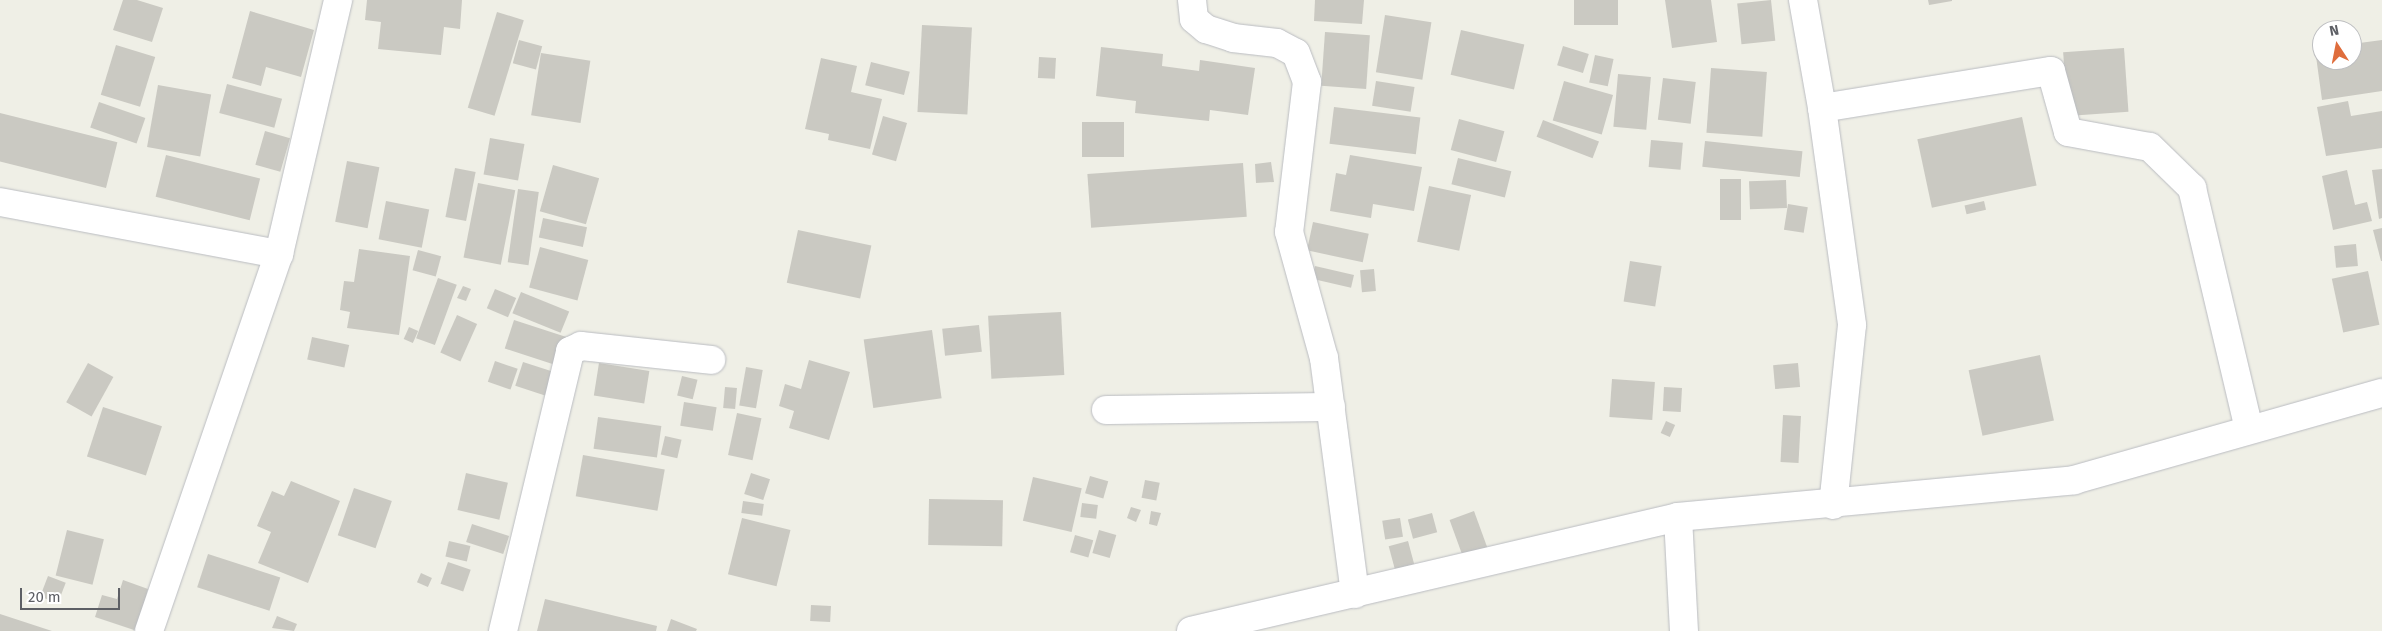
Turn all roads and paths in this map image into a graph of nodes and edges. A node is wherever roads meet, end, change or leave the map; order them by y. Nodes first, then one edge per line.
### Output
1 (334, 0) edge
2 (1192, 0) edge
3 (1803, 0) edge
4 (1822, 108) junction
5 (0, 202) edge
6 (279, 254) junction
7 (710, 360) dead end
8 (2382, 393) edge
9 (1330, 407) junction
10 (1106, 410) dead end
11 (2249, 429) junction
12 (1833, 505) junction
13 (1678, 517) junction
14 (1355, 594) junction
15 (149, 631) edge
16 (503, 631) edge
17 (1191, 631) edge
18 (1684, 631) edge

1 - 6 street
2 - 9 street
3 - 4 street
4 - 11 street
4 - 12 street
5 - 6 street
6 - 15 street
7 - 16 street
8 - 11 street
9 - 10 street
9 - 14 street
11 - 12 street
12 - 13 street
13 - 14 street
13 - 18 street
14 - 17 street

